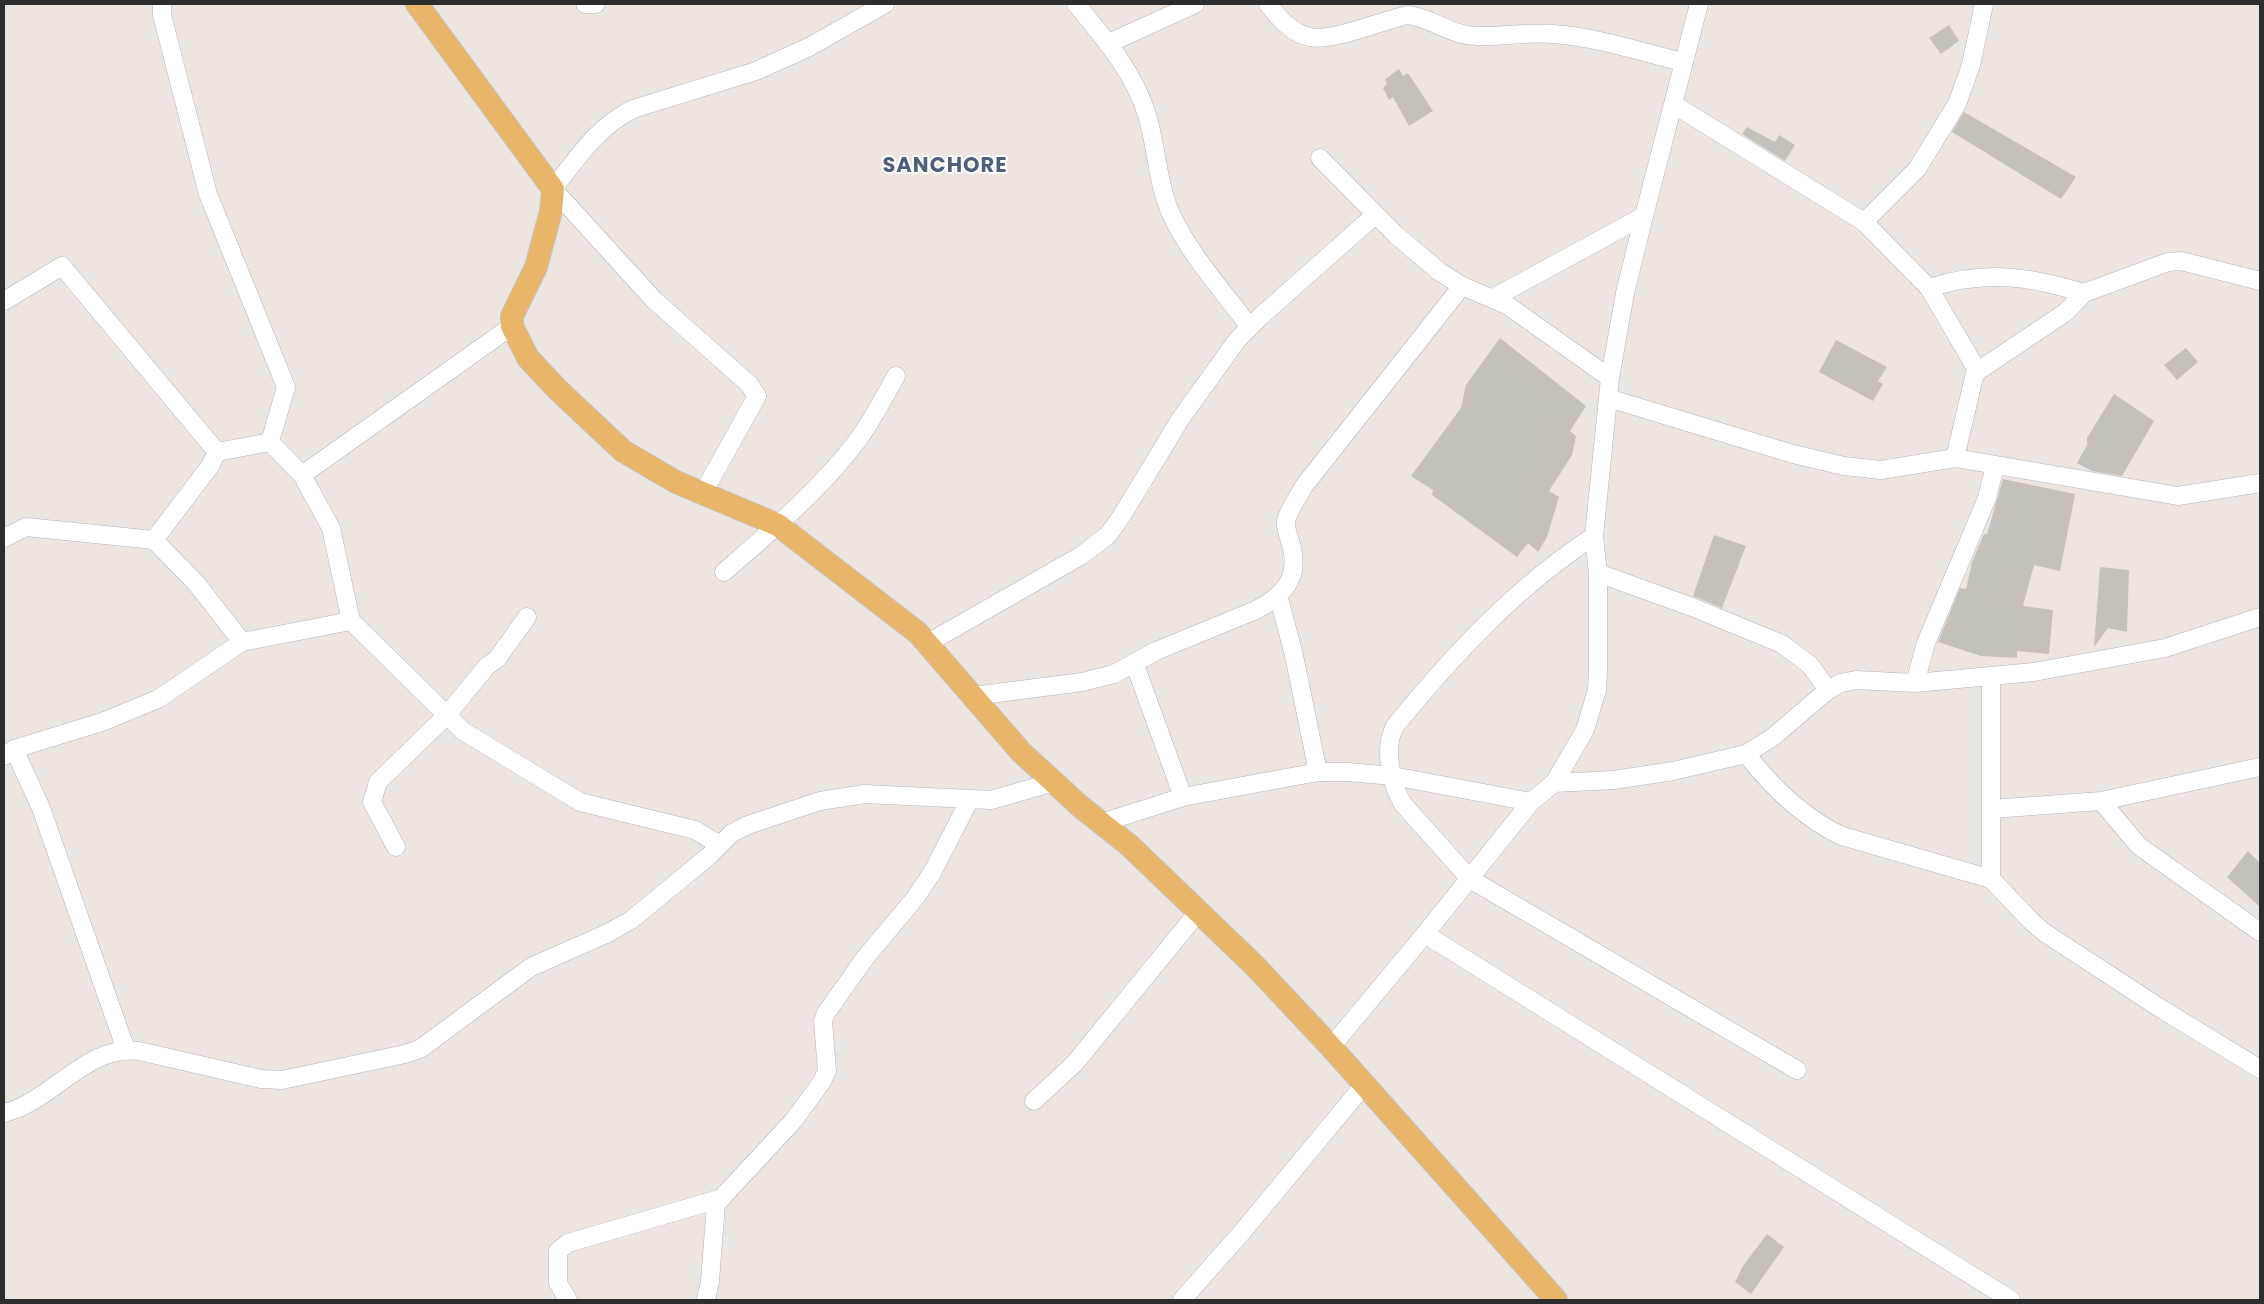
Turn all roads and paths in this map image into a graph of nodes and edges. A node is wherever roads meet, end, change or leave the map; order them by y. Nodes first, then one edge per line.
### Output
1 (162, 4) edge
2 (417, 4) edge
3 (585, 4) edge
4 (596, 4) edge
5 (885, 4) edge
6 (1076, 4) edge
7 (1195, 4) edge
8 (1268, 4) edge
9 (1699, 4) edge
10 (1984, 4) edge
11 (1109, 43) junction
12 (1683, 62) junction
13 (1673, 104) junction
14 (1320, 158) dead end
15 (552, 189) junction
16 (1375, 215) junction
17 (1644, 216) junction
18 (1864, 222) junction
19 (2260, 281) edge
20 (1462, 286) junction
21 (1929, 288) junction
22 (2084, 293) junction
23 (1493, 298) junction
24 (4, 300) edge
25 (512, 326) junction
26 (1249, 326) junction
27 (1977, 370) junction
28 (896, 376) dead end
29 (1610, 378) junction
30 (1608, 398) junction
31 (270, 442) junction
32 (217, 452) junction
33 (1955, 458) junction
34 (1994, 466) junction
35 (302, 475) junction
36 (2260, 483) edge
37 (703, 493) junction
38 (778, 525) junction
39 (1594, 536) junction
40 (4, 538) edge
41 (154, 540) junction
42 (724, 572) dead end
43 (1598, 573) junction
44 (1278, 595) junction
45 (527, 617) dead end
46 (2260, 617) edge
47 (351, 621) junction
48 (242, 642) junction
49 (928, 643) junction
50 (1135, 665) junction
51 (1991, 676) junction
52 (1916, 683) junction
53 (1828, 690) junction
54 (974, 696) junction
55 (446, 716) junction
56 (9, 753) edge
57 (1746, 754) junction
58 (2260, 767) edge
59 (1318, 772) junction
60 (1393, 776) junction
61 (1054, 782) junction
62 (1554, 783) junction
63 (1183, 797) junction
64 (970, 799) junction
65 (2101, 801) junction
66 (1531, 802) junction
67 (1992, 809) junction
68 (1101, 822) junction
69 (720, 845) junction
70 (396, 847) dead end
71 (1470, 878) junction
72 (1991, 879) junction
73 (1199, 911) junction
74 (2260, 932) edge
75 (1426, 934) junction
76 (1331, 1047) junction
77 (126, 1050) junction
78 (2260, 1069) edge
79 (1798, 1070) dead end
80 (1364, 1085) junction
81 (1034, 1101) dead end
82 (4, 1113) edge
83 (718, 1199) junction
84 (568, 1300) edge
85 (706, 1300) edge
86 (1182, 1300) edge
87 (1556, 1300) edge
88 (2011, 1300) edge

1 - 31 street
2 - 15 main road
3 - 4 street
5 - 15 street
6 - 11 street
7 - 11 street
8 - 12 street
9 - 12 street
10 - 18 street
11 - 26 street
12 - 13 street
13 - 17 street
13 - 18 street
14 - 16 street
15 - 25 main road
15 - 37 street
16 - 20 street
16 - 26 street
17 - 23 street
17 - 29 street
18 - 21 street
19 - 22 street
20 - 23 street
20 - 44 street
21 - 22 street
21 - 27 street
22 - 27 street
23 - 29 street
24 - 32 street
25 - 35 street
25 - 37 main road
26 - 49 street
27 - 33 street
28 - 38 street
29 - 30 street
30 - 33 street
30 - 39 street
31 - 32 street
31 - 35 street
32 - 41 street
33 - 34 street
34 - 36 street
34 - 52 street
35 - 47 street
37 - 38 main road
38 - 42 street
38 - 49 main road
39 - 43 street
39 - 60 street
40 - 41 street
41 - 48 street
43 - 53 street
43 - 62 street
44 - 50 street
44 - 59 street
45 - 55 street
46 - 51 street
47 - 48 street
47 - 55 street
48 - 56 street
49 - 54 main road
50 - 54 street
50 - 63 street
51 - 52 street
51 - 67 street
52 - 53 street
53 - 57 street
54 - 61 main road
55 - 69 street
55 - 70 street
56 - 77 street
57 - 62 street
57 - 72 street
58 - 65 street
59 - 60 street
59 - 63 street
60 - 66 street
60 - 71 street
61 - 64 street
61 - 68 main road
62 - 66 street
63 - 68 street
64 - 69 street
64 - 83 street
65 - 67 street
65 - 74 street
66 - 71 street
67 - 72 street
68 - 73 main road
69 - 77 street
71 - 75 street
71 - 79 street
72 - 78 street
73 - 76 main road
73 - 81 street
75 - 76 street
75 - 88 street
76 - 80 main road
77 - 82 street
80 - 86 street
80 - 87 main road
83 - 84 street
83 - 85 street

